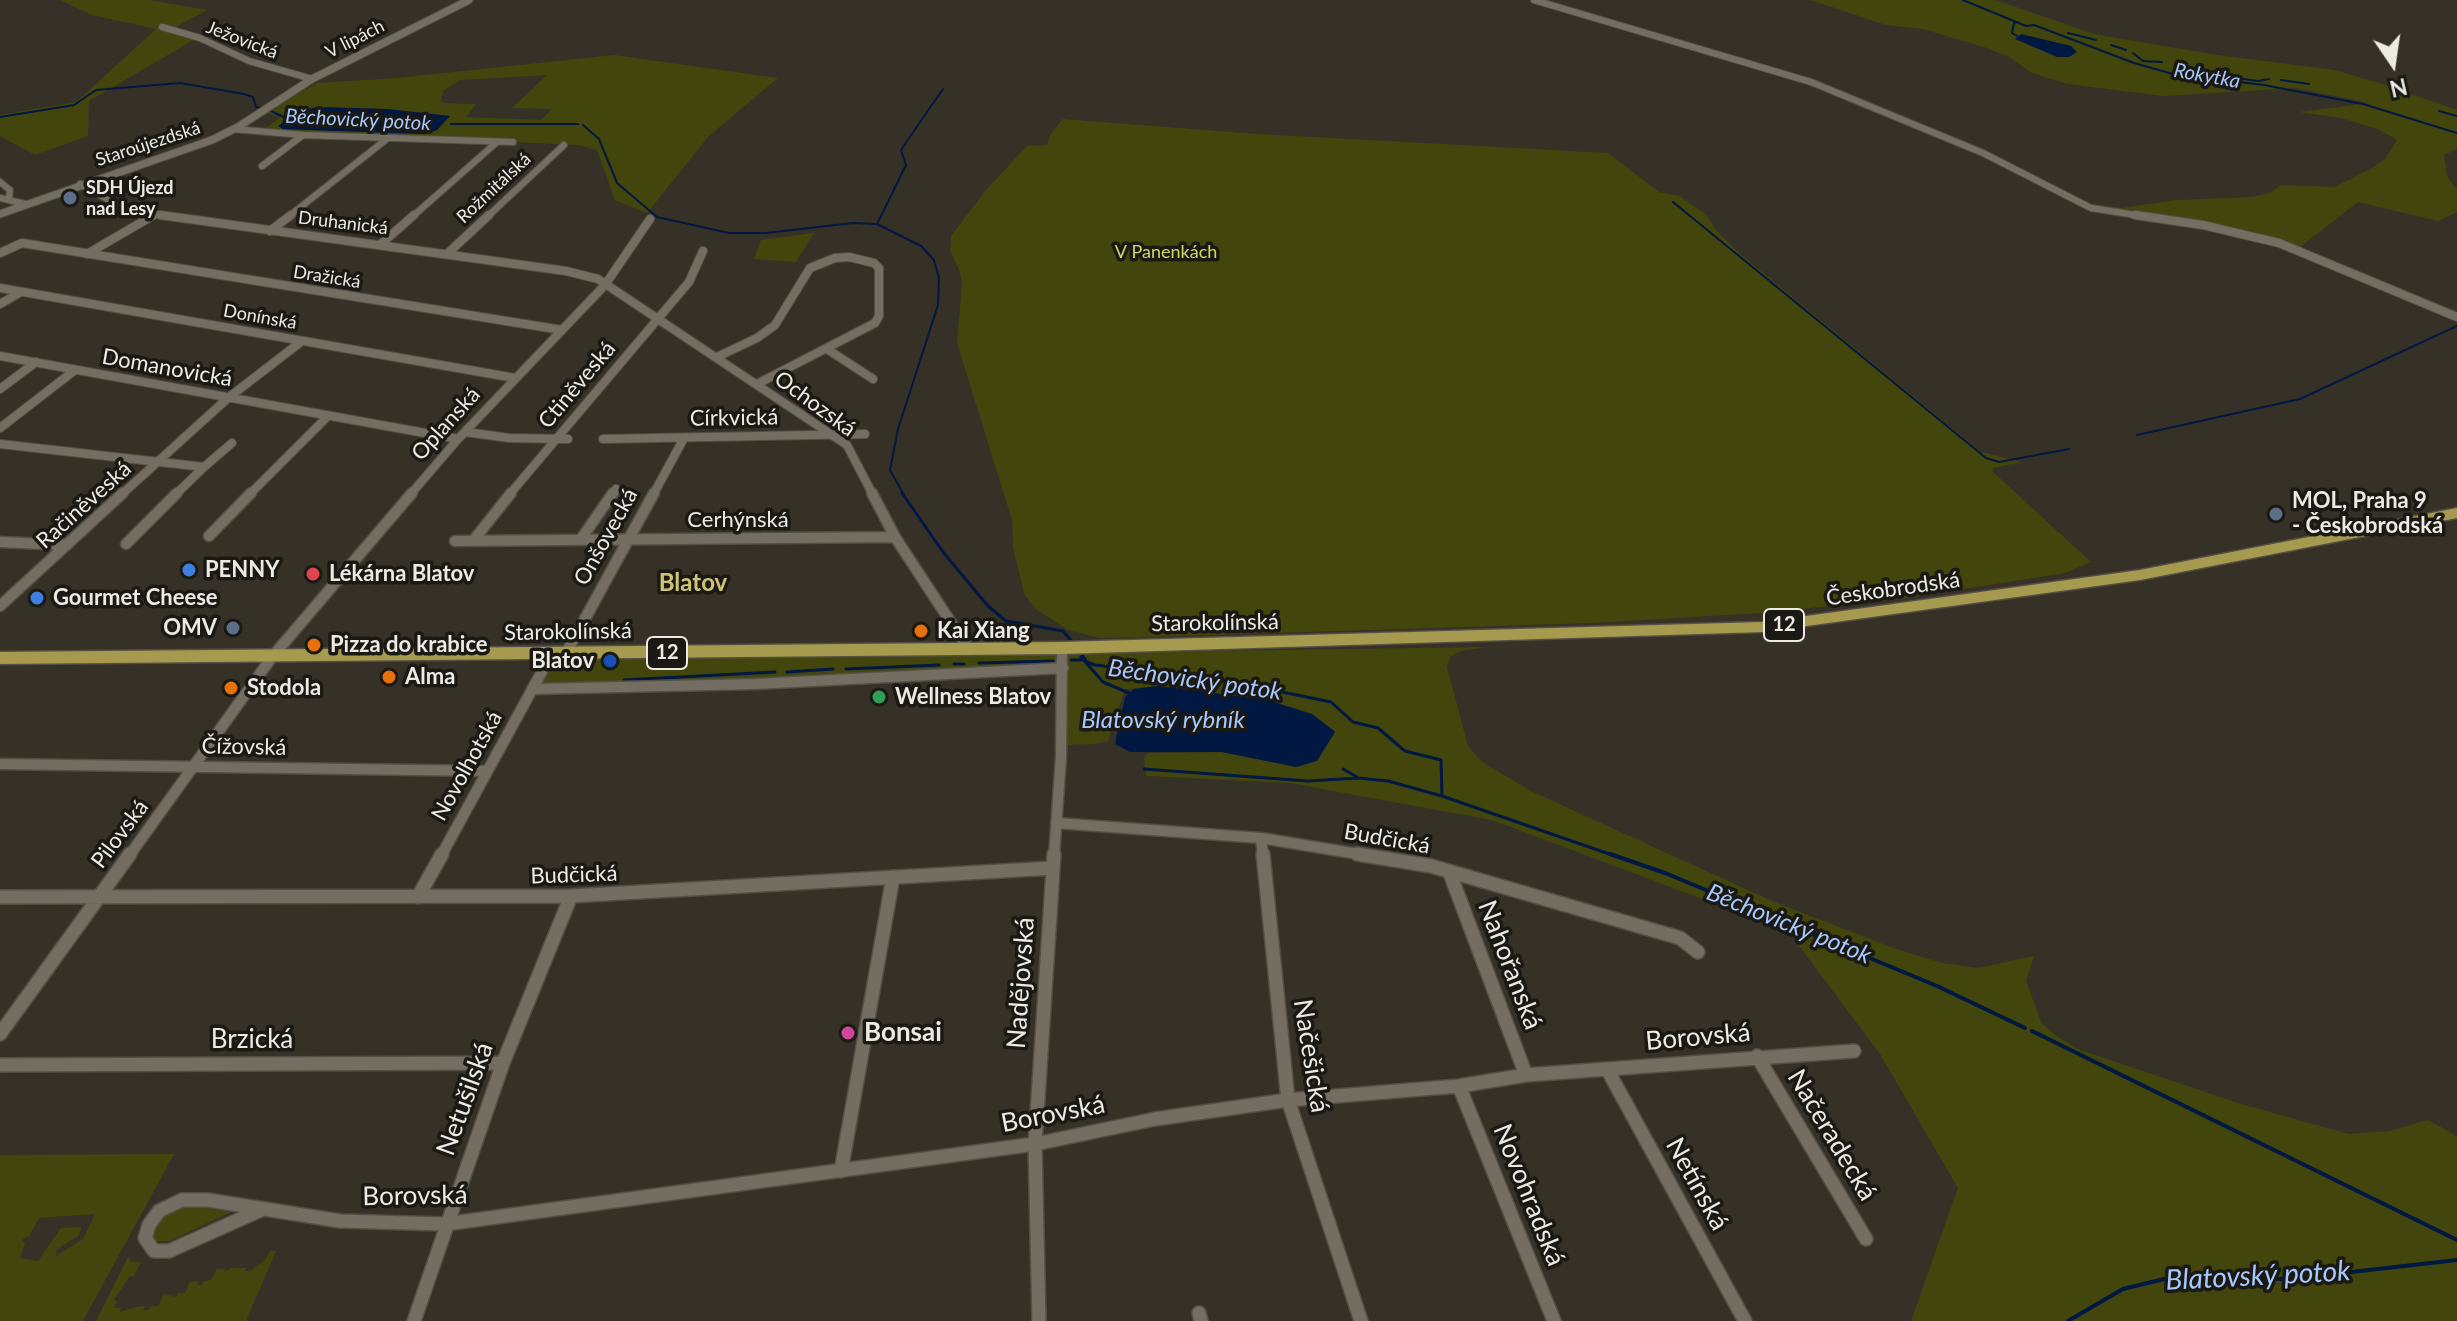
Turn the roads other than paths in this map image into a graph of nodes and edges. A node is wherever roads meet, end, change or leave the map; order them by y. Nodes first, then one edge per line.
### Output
1 (469, 0) edge
2 (1534, 0) edge
3 (162, 27) dead end
4 (312, 79) junction
5 (298, 86) joint
6 (233, 129) junction
7 (303, 135) junction
8 (389, 138) junction
9 (497, 142) junction
10 (513, 142) dead end
11 (564, 145) dead end
12 (262, 166) dead end
13 (0, 182) edge
14 (80, 184) junction
15 (4, 198) edge
16 (25, 204) junction
17 (0, 214) edge
18 (155, 214) junction
19 (650, 219) dead end
20 (270, 231) junction
21 (381, 244) junction
22 (703, 251) dead end
23 (0, 253) edge
24 (87, 254) junction
25 (447, 254) junction
26 (605, 285) junction
27 (0, 288) edge
28 (21, 292) junction
29 (0, 304) edge
30 (2455, 317) edge
31 (657, 318) junction
32 (562, 330) junction
33 (302, 341) junction
34 (827, 349) junction
35 (0, 356) edge
36 (717, 357) junction
37 (36, 362) junction
38 (75, 370) junction
39 (515, 378) junction
40 (873, 379) dead end
41 (757, 384) junction
42 (0, 389) edge
43 (228, 398) junction
44 (328, 416) junction
45 (0, 428) edge
46 (833, 434) junction
47 (865, 434) dead end
48 (461, 435) junction
49 (684, 438) junction
50 (554, 439) junction
51 (568, 439) dead end
52 (603, 439) dead end
53 (232, 443) dead end
54 (0, 444) edge
55 (157, 463) junction
56 (204, 467) junction
57 (616, 489) dead end
58 (2457, 513) edge
59 (209, 536) dead end
60 (895, 537) junction
61 (628, 538) junction
62 (581, 539) junction
63 (455, 541) dead end
64 (473, 541) junction
65 (0, 542) edge
66 (126, 544) dead end
67 (67, 545) junction
68 (0, 606) edge
69 (1328, 642) joint
70 (1062, 648) junction
71 (969, 650) junction
72 (558, 655) junction
73 (272, 657) junction
74 (0, 658) edge
75 (1063, 668) junction
76 (532, 689) junction
77 (0, 764) edge
78 (195, 767) junction
79 (487, 771) junction
80 (1056, 823) junction
81 (1261, 838) junction
82 (1053, 868) junction
83 (1449, 871) junction
84 (893, 877) junction
85 (571, 896) junction
86 (0, 897) edge
87 (418, 897) junction
88 (96, 899) junction
89 (1698, 952) dead end
90 (0, 1034) edge
91 (1854, 1051) dead end
92 (1757, 1056) junction
93 (503, 1063) junction
94 (0, 1065) edge
95 (1607, 1069) junction
96 (1526, 1075) junction
97 (1459, 1086) junction
98 (1288, 1100) junction
99 (1035, 1144) junction
100 (841, 1171) junction
101 (263, 1209) junction
102 (445, 1224) junction
103 (1866, 1239) dead end
104 (414, 1321) edge
105 (1039, 1321) edge
106 (1361, 1321) edge
107 (1554, 1321) edge
108 (1745, 1321) edge

1 - 4 street, V lipách
2 - 30 street
3 - 4 street, Ježovická
4 - 5 street, V lipách
5 - 6 street, Staroújezdská
6 - 7 street
6 - 14 street, Staroújezdská
7 - 8 street
7 - 12 street
8 - 9 street
8 - 20 street
9 - 10 street
9 - 21 street
11 - 25 street, Rožmitálská
13 - 15 street
14 - 16 street, Staroújezdská
14 - 18 street, Druhanická
15 - 16 street
16 - 17 street, Staroújezdská
18 - 20 street, Druhanická
18 - 24 street
19 - 26 street, Oplanská
20 - 21 street, Druhanická
21 - 25 street, Druhanická
22 - 31 street, Ctiněveská
23 - 24 street, Dražická
24 - 32 street, Dražická
25 - 26 street, Druhanická
26 - 31 street, Ochozská
26 - 32 street, Oplanská
27 - 28 street, Donínská
28 - 29 street
28 - 33 street, Donínská
31 - 36 street, Ochozská
31 - 50 street, Ctiněveská
32 - 39 street, Oplanská
33 - 39 street, Donínská
33 - 43 street, Račiněveská
34 - 36 street
34 - 40 street
34 - 41 street
35 - 37 street, Domanovická
36 - 41 street, Ochozská
37 - 38 street, Domanovická
37 - 42 street
38 - 43 street, Domanovická
38 - 45 street
39 - 48 street, Oplanská
41 - 46 street, Ochozská
43 - 44 street, Domanovická
43 - 55 street, Račiněveská
44 - 48 street, Domanovická
44 - 59 street
46 - 47 street, Církvická
46 - 49 street, Církvická
46 - 60 street, Ochozská
48 - 50 street
48 - 73 street, Oplanská
49 - 52 street, Církvická
49 - 61 street, Onšovecká
50 - 51 street
50 - 64 street, Ctiněveská
53 - 56 street
54 - 55 street
55 - 56 street, Račiněveská
55 - 67 street, Račiněveská
56 - 66 street
57 - 62 street
58 - 69 main road, Českobrodská / 12
60 - 61 street, Cerhýnská
60 - 71 street, Ochozská
61 - 62 street, Cerhýnská
61 - 72 street, Onšovecká
62 - 64 street, Cerhýnská
63 - 64 street, Cerhýnská
65 - 67 street
67 - 68 street, Račiněveská
69 - 70 main road, Starokolínská / 12
70 - 71 main road, Starokolínská / 12
70 - 75 street, Nadějovská
71 - 72 main road, Starokolínská / 12
72 - 73 main road, Starokolínská / 12
72 - 76 street, Novolhotská
73 - 74 main road, Starokolínská / 12
73 - 78 street, Pilovská
75 - 76 street
75 - 80 street, Nadějovská
76 - 79 street, Novolhotská
77 - 78 street, Čížovská
78 - 79 street, Čížovská
78 - 88 street, Pilovská
79 - 87 street, Novolhotská
80 - 81 street, Budčická
80 - 82 street, Nadějovská
81 - 83 street, Budčická
81 - 98 street, Načešická
82 - 84 street, Budčická
82 - 99 street, Nadějovská
83 - 89 street, Budčická
83 - 96 street, Nahořanská
84 - 85 street, Budčická
84 - 100 street
85 - 87 street, Budčická
85 - 93 street, Netušilská
86 - 88 street, Budčická
87 - 88 street, Budčická
88 - 90 street, Pilovská
91 - 92 street, Borovská
92 - 95 street, Borovská
92 - 103 street, Načeradecká
93 - 94 street, Brzická
93 - 102 street, Netušilská
95 - 96 street, Borovská
95 - 108 street, Netínská
96 - 97 street, Borovská
97 - 98 street, Borovská
97 - 107 street, Novohradská
98 - 99 street, Borovská
98 - 106 street, Načešická
99 - 100 street, Borovská
99 - 105 street, Nadějovská
100 - 102 street, Borovská
101 - 101 street, Borovská
101 - 102 street, Borovská
102 - 104 street, Netušilská

